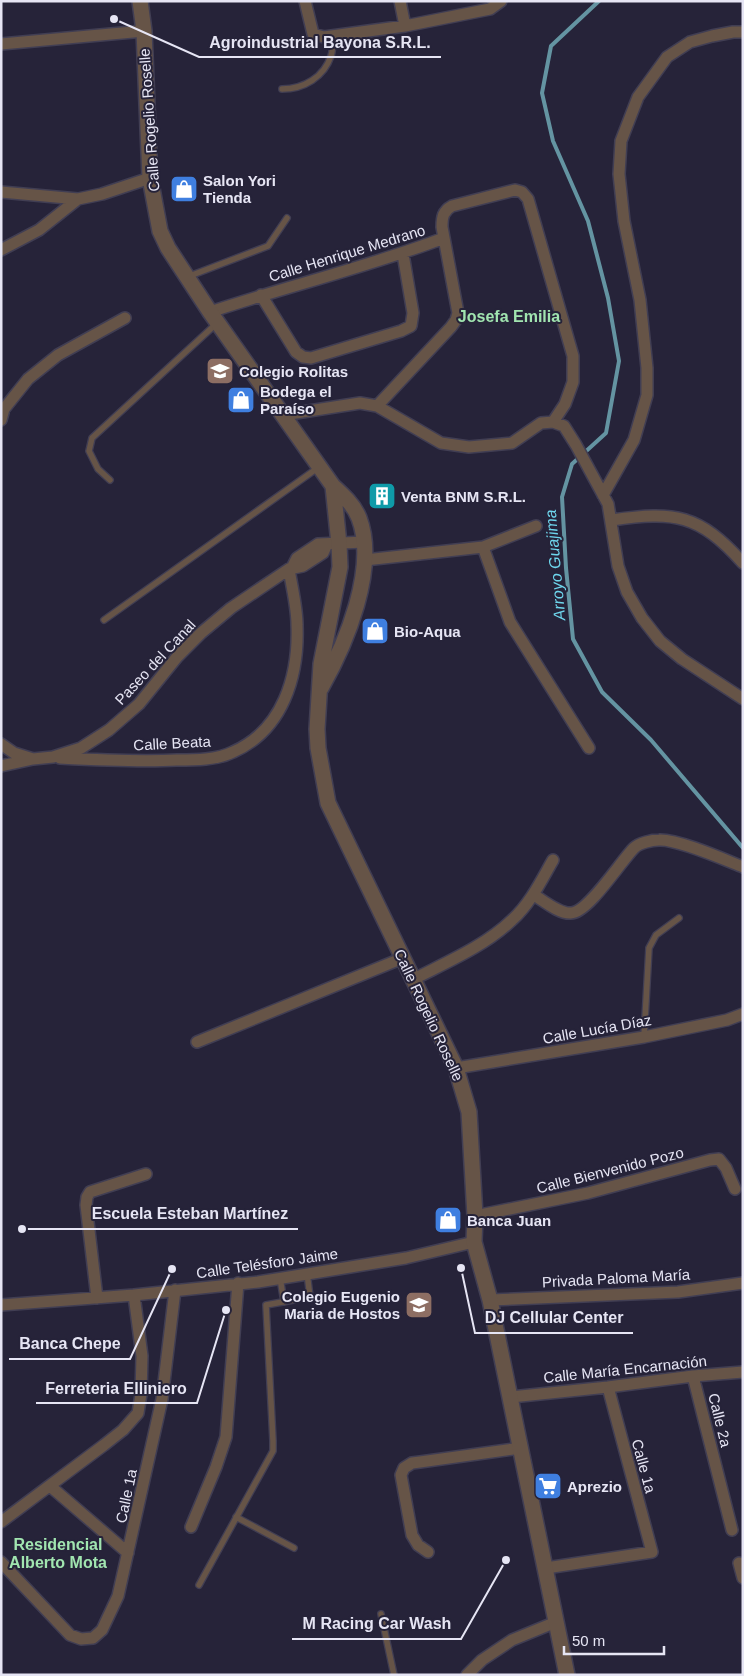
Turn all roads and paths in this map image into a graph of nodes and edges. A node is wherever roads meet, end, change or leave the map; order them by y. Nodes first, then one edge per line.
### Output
1 (140, 1) edge
2 (305, 1) edge
3 (400, 1) edge
4 (501, 1) edge
5 (405, 26) junction
6 (144, 31) junction
7 (743, 32) edge
8 (333, 36) junction
9 (1, 44) edge
10 (282, 89) dead end
11 (150, 178) junction
12 (1, 192) edge
13 (78, 199) junction
14 (286, 218) dead end
15 (444, 238) junction
16 (1, 250) edge
17 (402, 254) junction
18 (187, 277) junction
19 (261, 295) junction
20 (214, 317) junction
21 (124, 318) dead end
22 (377, 406) junction
23 (2, 412) edge
24 (283, 415) junction
25 (553, 422) junction
26 (319, 467) junction
27 (110, 480) dead end
28 (333, 486) junction
29 (603, 495) junction
30 (612, 520) junction
31 (536, 526) dead end
32 (364, 542) junction
33 (333, 544) junction
34 (483, 547) junction
35 (365, 560) junction
36 (743, 563) edge
37 (290, 569) junction
38 (104, 620) dead end
39 (319, 692) junction
40 (743, 699) edge
41 (1, 744) edge
42 (589, 748) dead end
43 (53, 757) junction
44 (33, 759) junction
45 (1, 766) edge
46 (552, 860) dead end
47 (743, 867) edge
48 (534, 895) junction
49 (679, 918) dead end
50 (402, 958) junction
51 (414, 979) junction
52 (743, 1014) edge
53 (644, 1037) junction
54 (197, 1042) dead end
55 (456, 1068) junction
56 (146, 1174) dead end
57 (734, 1189) dead end
58 (475, 1216) junction
59 (474, 1242) junction
60 (306, 1273) junction
61 (280, 1278) junction
62 (238, 1283) junction
63 (743, 1283) edge
64 (175, 1290) junction
65 (134, 1295) junction
66 (97, 1298) junction
67 (490, 1300) junction
68 (284, 1302) junction
69 (1, 1305) edge
70 (743, 1372) edge
71 (693, 1376) junction
72 (608, 1387) junction
73 (141, 1394) junction
74 (510, 1397) junction
75 (162, 1399) junction
76 (522, 1448) junction
77 (50, 1486) junction
78 (236, 1517) junction
79 (1, 1522) edge
80 (191, 1527) dead end
81 (732, 1530) dead end
82 (294, 1548) dead end
83 (428, 1552) dead end
84 (128, 1553) junction
85 (1, 1562) edge
86 (738, 1563) dead end
87 (546, 1568) junction
88 (743, 1578) edge
89 (199, 1585) dead end
90 (381, 1614) dead end
91 (556, 1622) junction
92 (394, 1675) edge
93 (467, 1675) edge
94 (567, 1675) edge

1 - 6 street, Calle Rogelio Roselle
2 - 8 street
3 - 5 street
4 - 5 street
5 - 8 street
6 - 9 street
6 - 11 street, Calle Rogelio Roselle
7 - 29 street
8 - 10 lane
11 - 13 street
11 - 18 street, Calle Rogelio Roselle
12 - 13 street
13 - 16 street
14 - 18 lane
15 - 17 street, Calle Henrique Medrano
15 - 22 street
15 - 25 street, Calle Henrique Medrano
17 - 19 street, Calle Henrique Medrano
17 - 19 street
18 - 20 street, Calle Rogelio Roselle
19 - 20 street, Calle Henrique Medrano
20 - 24 street, Calle Rogelio Roselle
20 - 27 lane
21 - 23 street
22 - 24 street
22 - 25 street
24 - 26 street, Calle Rogelio Roselle
25 - 29 street
26 - 28 street, Calle Rogelio Roselle
26 - 38 lane
28 - 32 street, Calle Rogelio Roselle
28 - 33 street, Calle Rogelio Roselle
29 - 30 street
30 - 36 street
30 - 40 street
31 - 34 street
32 - 33 street
32 - 35 street, Calle Rogelio Roselle
33 - 37 street, Paseo del Canal
33 - 39 street, Calle Rogelio Roselle
34 - 35 street
34 - 42 street
35 - 39 street, Calle Rogelio Roselle
37 - 43 street, Paseo del Canal
37 - 43 street, Calle Beata
39 - 50 street, Calle Rogelio Roselle
41 - 44 street, Paseo del Canal
43 - 44 street, Paseo del Canal
44 - 45 street, Paseo del Canal
46 - 48 street
47 - 48 street
48 - 51 street
49 - 53 lane
50 - 51 street, Calle Rogelio Roselle
50 - 54 street
51 - 55 street, Calle Rogelio Roselle
52 - 53 street, Calle Lucía Díaz
53 - 55 street, Calle Lucía Díaz
55 - 58 street, Calle Rogelio Roselle
56 - 66 street
57 - 58 street, Calle Bienvenido Pozo
58 - 59 street, Calle Rogelio Roselle
59 - 60 street, Calle Telésforo Jaime
59 - 67 street, Calle Rogelio Roselle
60 - 61 street, Calle Telésforo Jaime
60 - 68 lane
61 - 62 street, Calle Telésforo Jaime
61 - 68 lane
62 - 64 street, Calle Telésforo Jaime
62 - 80 street
63 - 67 street, Privada Paloma María
64 - 65 street, Calle Telésforo Jaime
64 - 75 street, Calle 1a
65 - 66 street, Calle Telésforo Jaime
65 - 73 street
66 - 69 street, Calle Telésforo Jaime
67 - 74 street, Calle Rogelio Roselle
68 - 78 lane
70 - 71 street, Calle María Encarnación
71 - 72 street, Calle María Encarnación
71 - 81 street, Calle 2a
72 - 74 street, Calle María Encarnación
72 - 87 street, Calle 1a
73 - 75 street
73 - 77 street
74 - 76 street, Calle Rogelio Roselle
75 - 84 street, Calle 1a
76 - 83 street
76 - 87 street, Calle Rogelio Roselle
77 - 79 street
77 - 84 street
78 - 82 lane
78 - 89 lane
84 - 85 street, Calle 1a
86 - 88 street
87 - 91 street, Calle Rogelio Roselle
90 - 92 lane
91 - 93 street
91 - 94 street, Calle Rogelio Roselle

